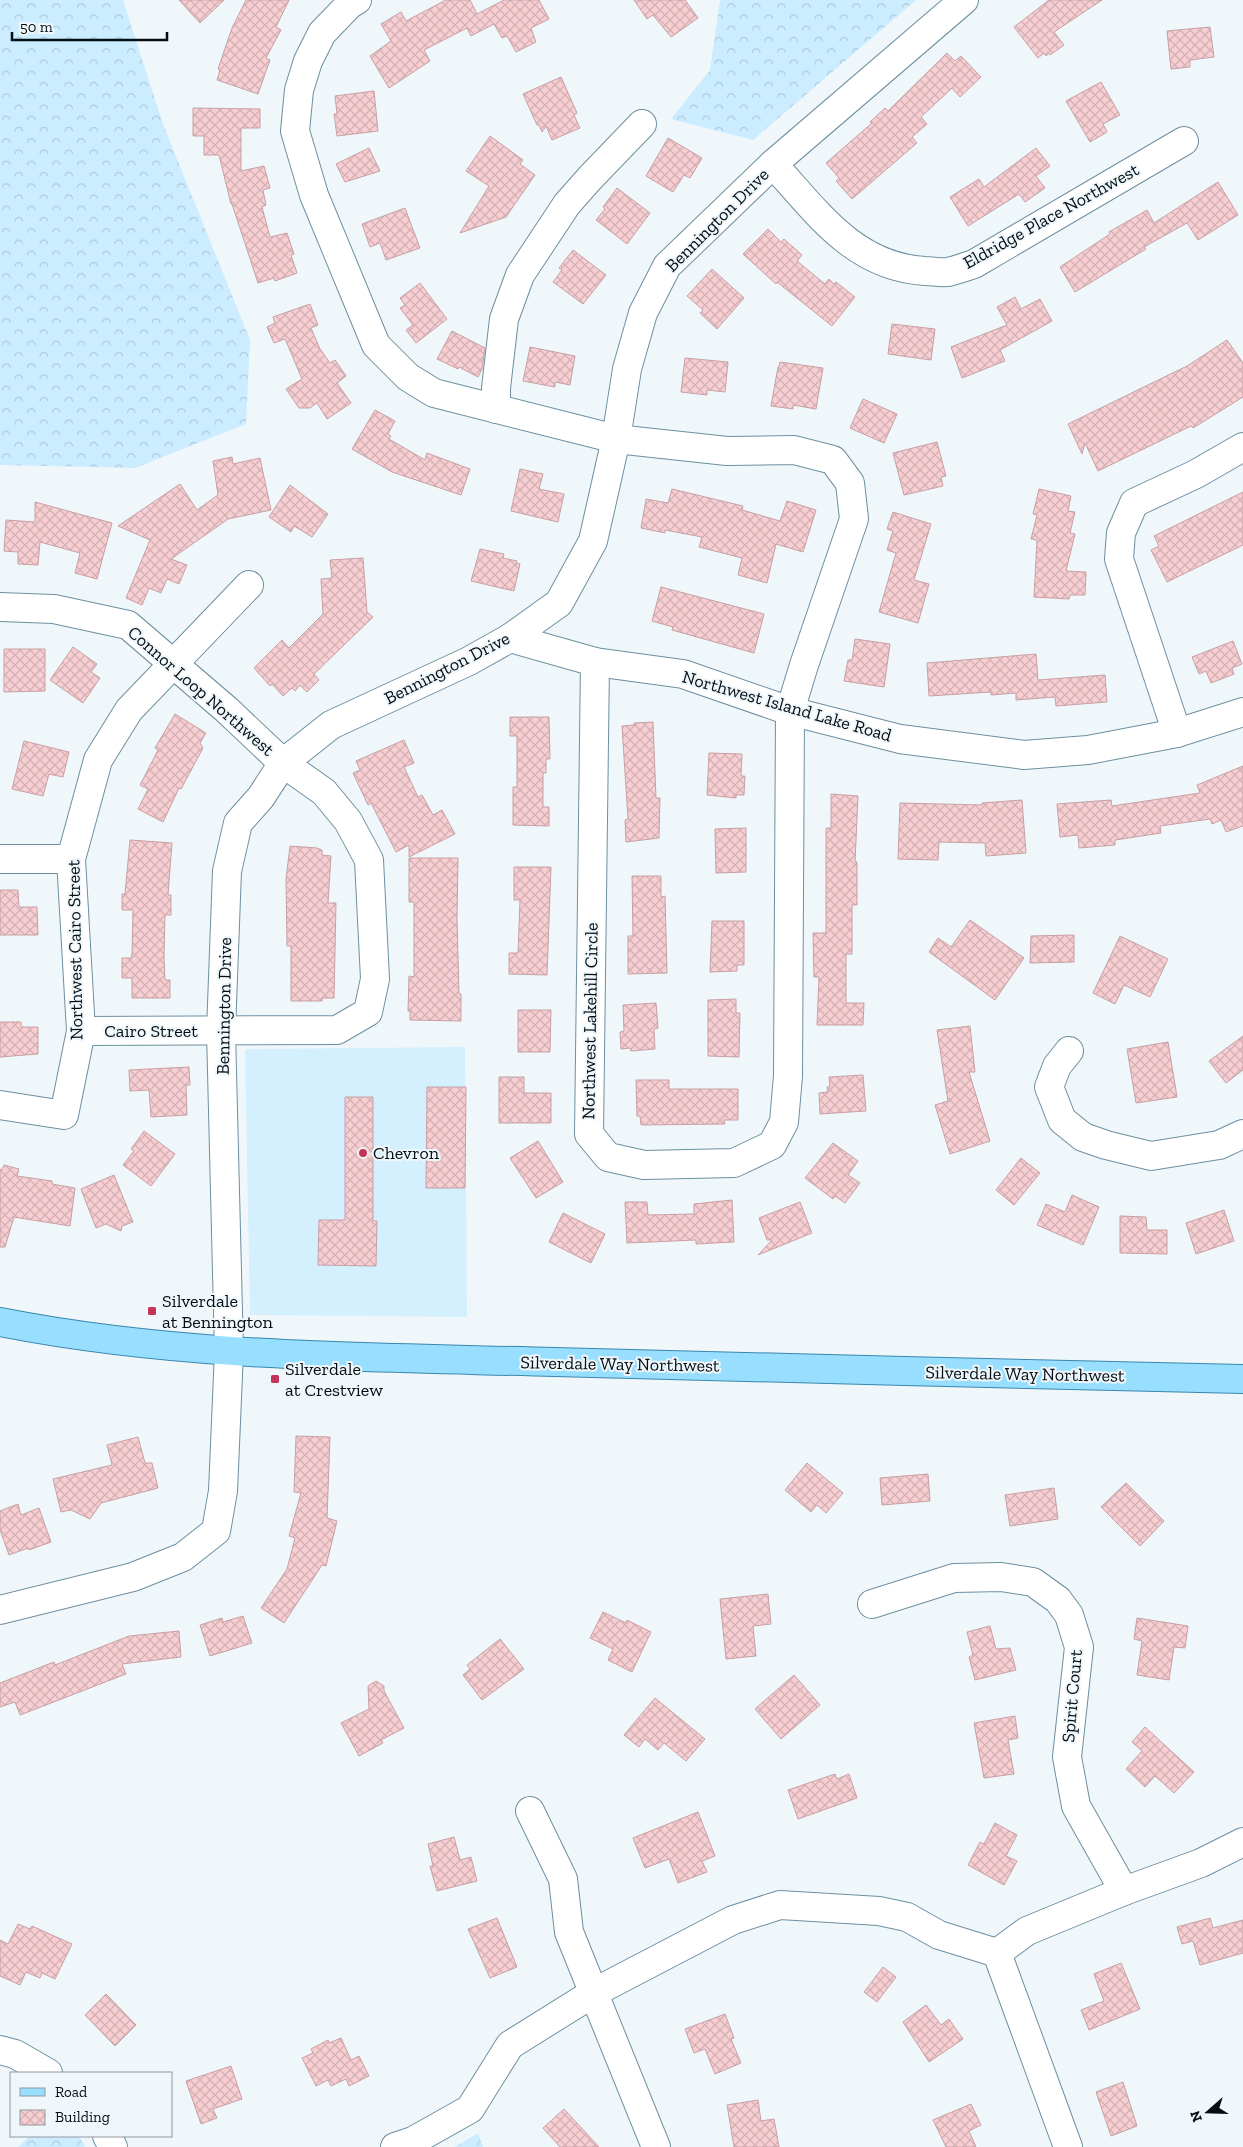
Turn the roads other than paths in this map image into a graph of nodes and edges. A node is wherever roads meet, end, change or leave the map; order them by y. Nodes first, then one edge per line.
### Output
1 (964, 0) edge
2 (350, 2) edge
3 (642, 124) dead end
4 (1184, 141) dead end
5 (773, 164) junction
6 (496, 409) junction
7 (616, 439) junction
8 (1243, 447) edge
9 (248, 585) dead end
10 (0, 607) edge
11 (510, 638) junction
12 (595, 662) junction
13 (173, 663) junction
14 (790, 711) junction
15 (1243, 712) edge
16 (1177, 733) junction
17 (283, 763) junction
18 (71, 858) junction
19 (0, 859) edge
20 (81, 1031) junction
21 (221, 1031) junction
22 (1069, 1051) dead end
23 (0, 1105) edge
24 (1243, 1134) edge
25 (0, 1322) edge
26 (229, 1352) junction
27 (1243, 1380) edge
28 (872, 1604) dead end
29 (0, 1610) edge
30 (530, 1811) dead end
31 (1243, 1842) edge
32 (1124, 1891) junction
33 (997, 1953) junction
34 (595, 1992) junction
35 (0, 2050) edge
36 (46, 2072) edge
37 (396, 2147) edge
38 (656, 2147) edge
39 (1068, 2147) edge

1 - 5 street, Bennington Drive
2 - 6 street, Northwest Lakehill Circle
3 - 6 street
4 - 5 street, Eldridge Place Northwest
5 - 7 street, Bennington Drive
6 - 7 street, Northwest Lakehill Circle
7 - 11 street, Bennington Drive
7 - 14 street, Northwest Lakehill Circle
8 - 16 street
9 - 13 street, Northwest Cairo Street
10 - 13 street, Connor Loop Northwest
11 - 12 street, Northwest Island Lake Road
11 - 17 street, Bennington Drive
12 - 14 street, Northwest Island Lake Road
12 - 14 street, Northwest Lakehill Circle
13 - 17 street, Connor Loop Northwest
13 - 18 street, Northwest Cairo Street
14 - 16 street, Northwest Island Lake Road
15 - 16 street, Northwest Island Lake Road
17 - 21 street, Bennington Drive
17 - 21 street, Connor Loop Northwest
18 - 19 street
18 - 20 street, Northwest Cairo Street
20 - 21 street, Cairo Street
20 - 23 street, Northwest Cairo Street
21 - 26 street, Bennington Drive
22 - 24 street
25 - 26 main road, Silverdale Way Northwest
26 - 27 main road, Silverdale Way Northwest
26 - 29 street, Bennington Drive
28 - 32 street, Spirit Court
30 - 34 street
31 - 32 street
32 - 33 street
33 - 34 street
33 - 39 street
34 - 37 street
34 - 38 street
35 - 36 street

